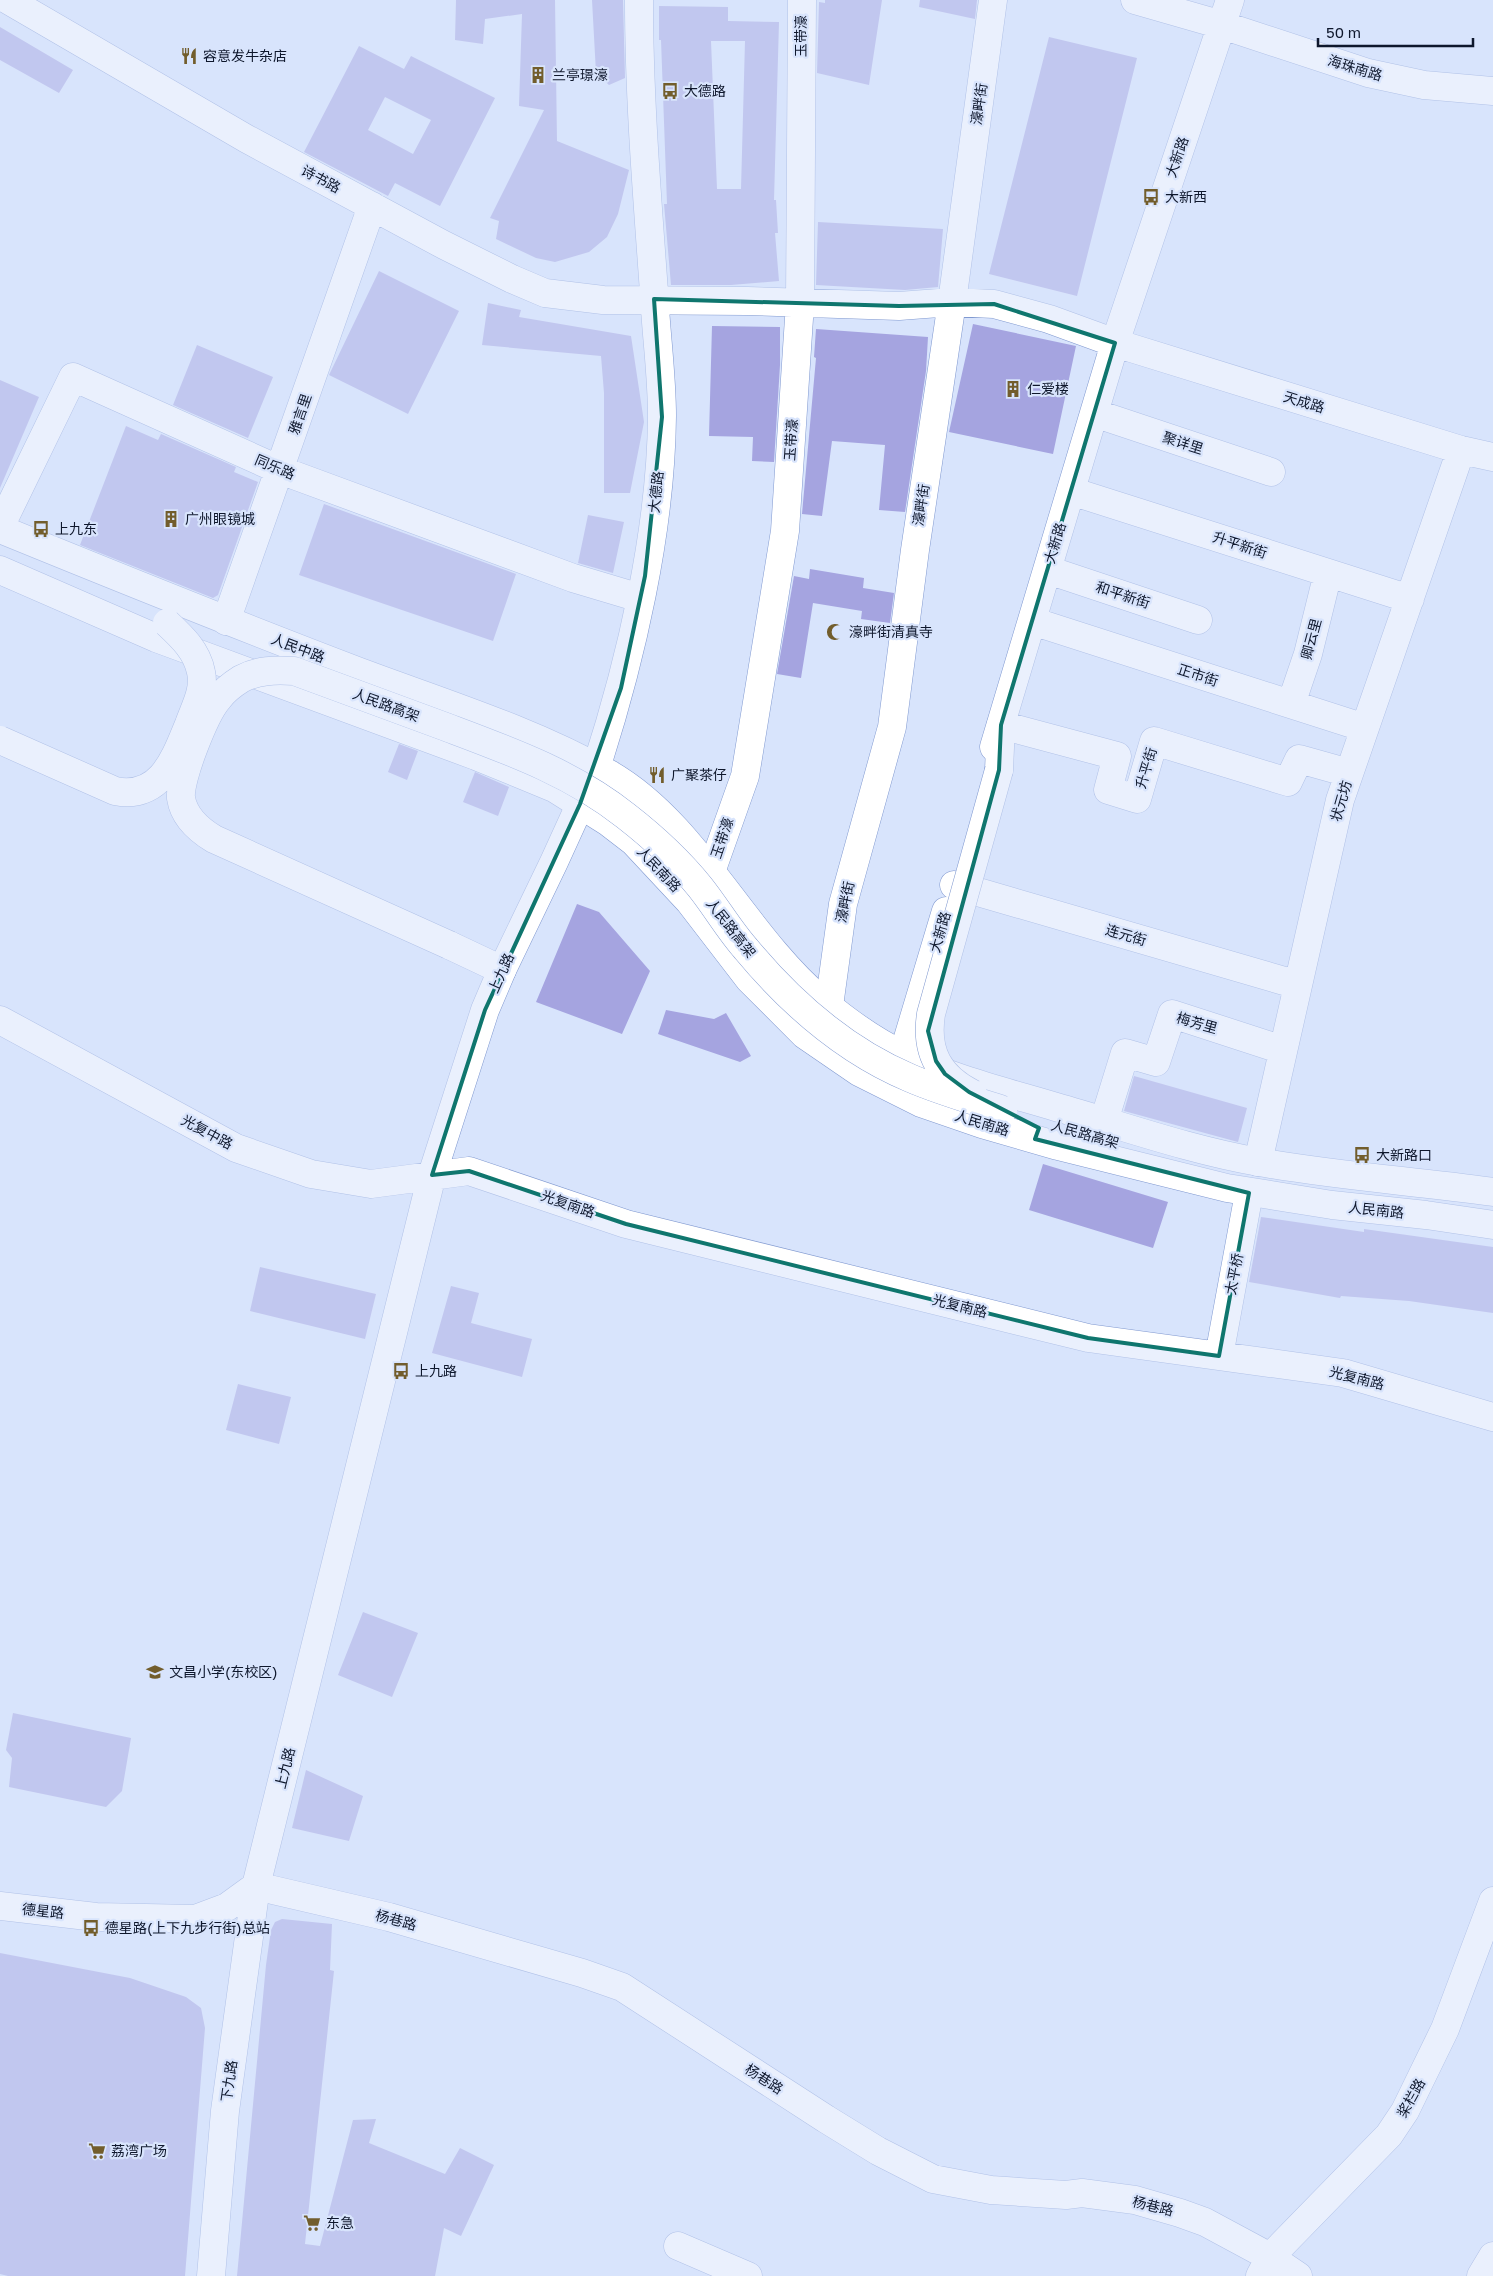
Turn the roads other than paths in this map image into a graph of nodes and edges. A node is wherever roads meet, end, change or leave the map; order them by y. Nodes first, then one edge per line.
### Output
1 (8, 0) edge
2 (639, 0) edge
3 (802, 0) edge
4 (993, 0) edge
5 (1135, 0) edge
6 (1226, 12) edge
7 (1493, 91) edge
8 (372, 206) junction
9 (654, 299) junction
10 (800, 302) junction
11 (952, 302) junction
12 (1115, 343) junction
13 (1094, 413) junction
14 (1461, 450) junction
15 (1493, 457) edge
16 (280, 470) junction
17 (1271, 472) dead end
18 (1071, 491) junction
19 (0, 528) edge
20 (0, 550) edge
21 (0, 570) edge
22 (1048, 570) junction
23 (1328, 573) junction
24 (640, 598) junction
25 (1410, 599) junction
26 (1198, 620) dead end
27 (226, 621) junction
28 (1032, 621) junction
29 (167, 623) junction
30 (294, 671) junction
31 (1291, 704) junction
32 (1001, 725) junction
33 (1365, 728) junction
34 (0, 740) edge
35 (596, 768) junction
36 (1349, 773) junction
37 (580, 804) junction
38 (711, 872) junction
39 (954, 885) junction
40 (502, 970) junction
41 (1298, 985) junction
42 (829, 1006) junction
43 (0, 1020) edge
44 (1283, 1050) junction
45 (903, 1056) junction
46 (892, 1090) junction
47 (1003, 1110) junction
48 (1104, 1121) junction
49 (1258, 1162) junction
50 (432, 1175) junction
51 (1493, 1192) edge
52 (1249, 1193) junction
53 (1493, 1208) edge
54 (1493, 1225) edge
55 (1219, 1356) junction
56 (1493, 1417) edge
57 (256, 1886) junction
58 (1493, 1901) edge
59 (0, 1906) edge
60 (678, 2246) dead end
61 (1493, 2256) edge
62 (1265, 2267) edge
63 (211, 2276) edge
64 (748, 2276) edge
65 (1298, 2276) edge
66 (1481, 2276) edge

1 - 8 street, 诗书路
2 - 9 street, 大德路
3 - 10 street, 玉带濠
4 - 11 street, 濠畔街
5 - 6 street, 海珠南路
6 - 7 street, 海珠南路
6 - 12 street, 大新路
8 - 9 street, 诗书路
8 - 16 street, 雅言里
9 - 10 street, 诗书路
9 - 24 street, 大德路
10 - 11 street, 诗书路
10 - 38 street, 玉带濠
11 - 12 street, 天成路
11 - 42 street, 濠畔街
12 - 13 street, 大新路
12 - 14 street, 天成路
13 - 17 street, 聚详里
13 - 18 street, 大新路
14 - 15 street, 天成路
14 - 25 street, 状元坊
16 - 19 street, 同乐路
16 - 24 street, 同乐路
16 - 27 street, 雅言里
18 - 22 street, 大新路
18 - 23 street, 升平新街
19 - 27 street, 人民中路
20 - 29 street, 人民路高架
21 - 37 street
22 - 26 street, 和平新街
22 - 28 street, 大新路
23 - 25 street, 升平新街
23 - 31 street, 卿云里
24 - 35 street, 大德路
25 - 33 street, 状元坊
27 - 35 street, 人民中路
28 - 31 street, 正市街
28 - 32 street, 大新路
29 - 30 street, 人民路高架, bridge
29 - 34 street, bridge
30 - 40 street, bridge
30 - 47 street, 人民路高架, bridge
31 - 33 street, 正市街
32 - 36 street, 升平街
32 - 39 street, 大新路
32 - 47 street, bridge
33 - 36 street, 状元坊
35 - 37 street, 上九路
35 - 38 street
36 - 41 street, 状元坊
37 - 40 street, 上九路
37 - 46 street, 人民南路
38 - 42 street
39 - 41 street, 连元街
39 - 45 street, 大新路
40 - 50 street, 上九路
41 - 44 street, 状元坊
42 - 45 street
43 - 50 street, 光复中路
44 - 48 street, 梅芳里
44 - 49 street, 状元坊
45 - 46 street, 大新路
45 - 48 street
46 - 52 street, 人民南路
47 - 53 street, 人民路高架
48 - 49 street
49 - 51 street
50 - 55 street, 光复南路
50 - 57 street, 上九路
52 - 54 street, 人民南路
52 - 55 street, 太平桥
55 - 56 street, 光复南路
57 - 59 street, 德星路
57 - 62 street, 杨巷路
57 - 63 street, 下九路
58 - 62 street, 桨栏路
60 - 64 street
61 - 66 street
62 - 65 street, 杨巷路

